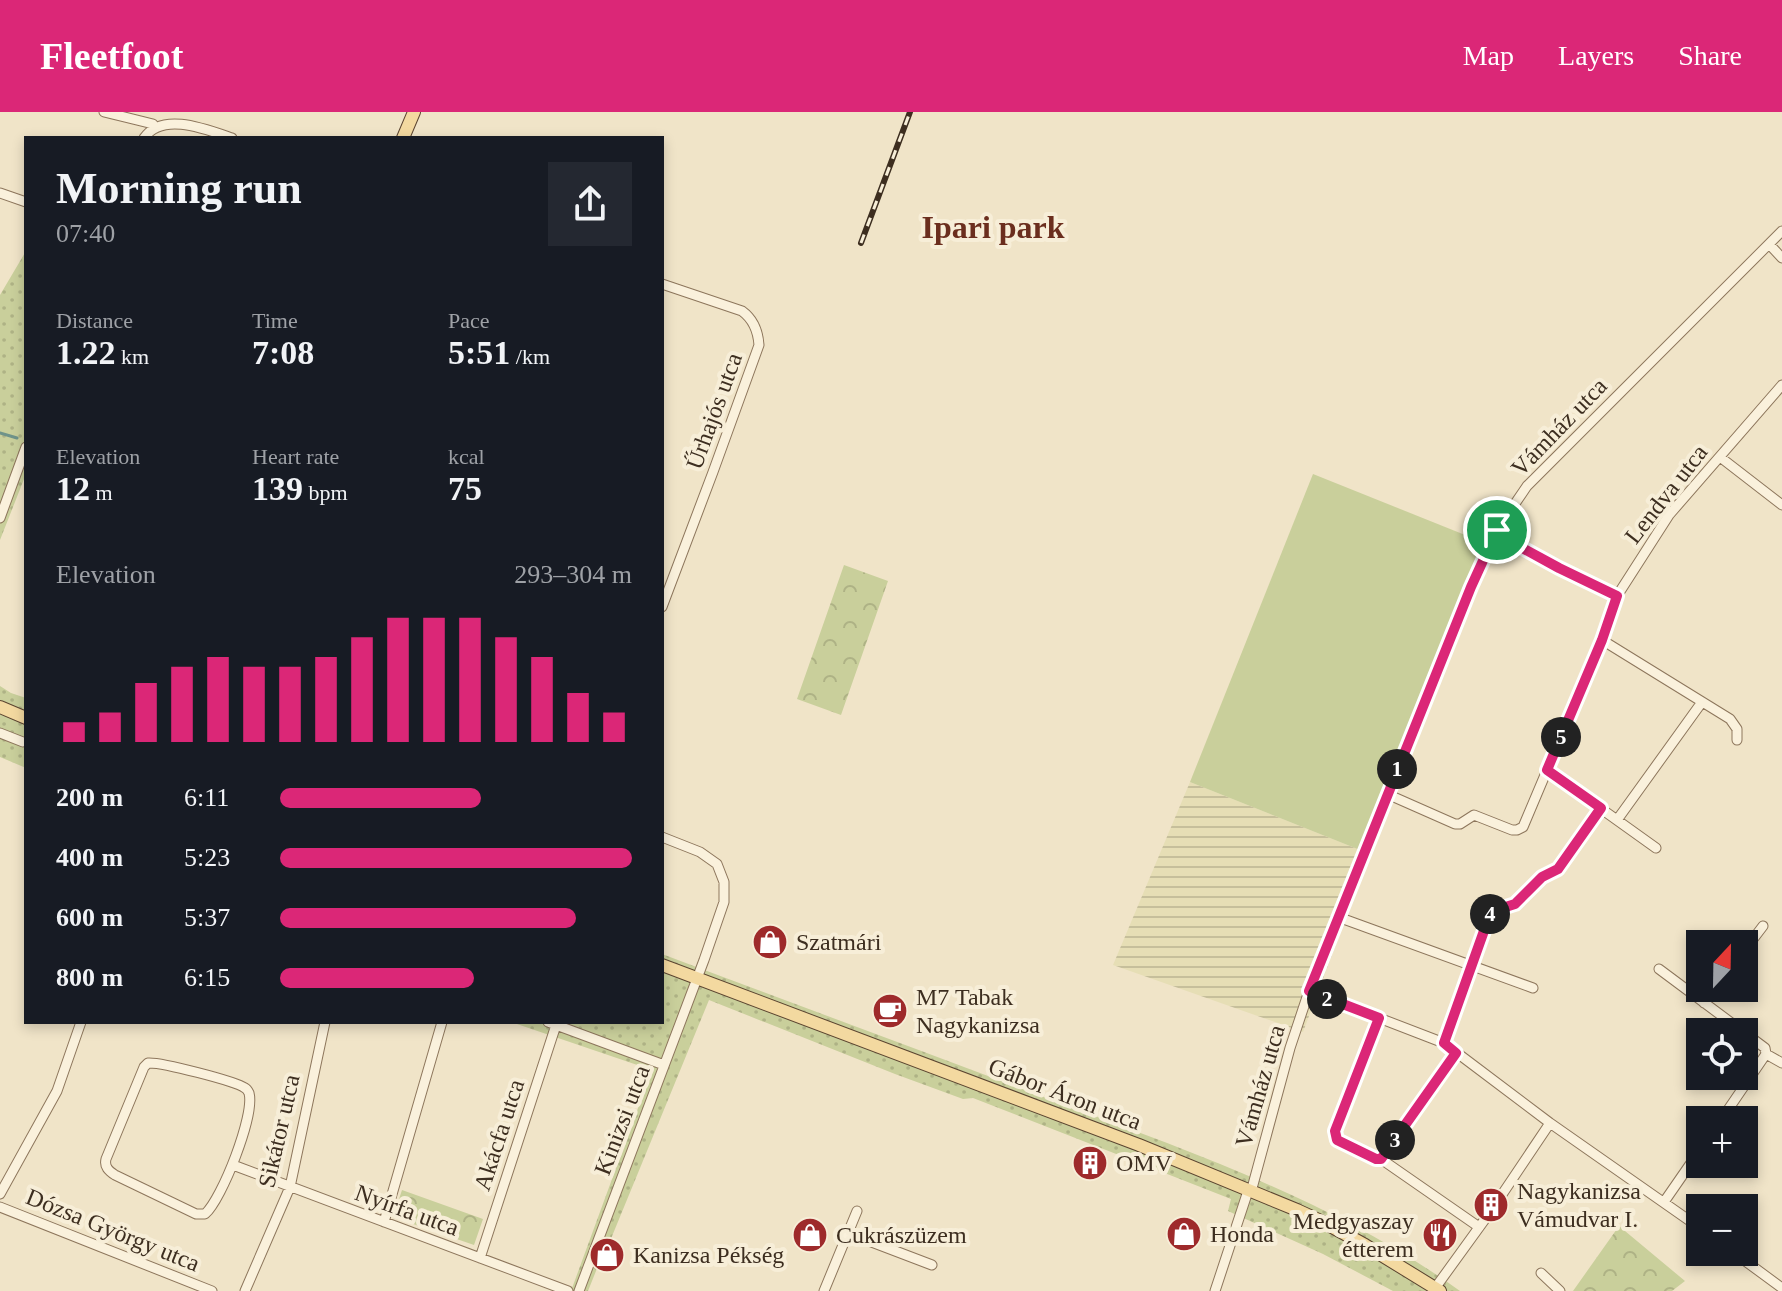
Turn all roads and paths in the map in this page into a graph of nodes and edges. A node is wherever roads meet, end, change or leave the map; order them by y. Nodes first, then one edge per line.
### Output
1 (104, 112) edge
2 (414, 112) edge
3 (153, 124) junction
4 (145, 136) edge
5 (226, 136) edge
6 (404, 136) edge
7 (0, 193) edge
8 (24, 201) edge
9 (1782, 231) edge
10 (1769, 244) junction
11 (1782, 258) edge
12 (664, 285) edge
13 (1782, 385) edge
14 (24, 452) edge
15 (1720, 457) junction
16 (1782, 505) edge
17 (0, 518) edge
18 (1497, 530) junction
19 (1617, 596) junction
20 (664, 602) edge
21 (1602, 640) junction
22 (1702, 702) junction
23 (0, 707) edge
24 (24, 717) edge
25 (0, 733) edge
26 (1737, 740) dead end
27 (23, 742) dead end
28 (1547, 770) junction
29 (1387, 794) junction
30 (1601, 808) junction
31 (1617, 820) junction
32 (664, 838) edge
33 (1656, 848) dead end
34 (1338, 917) junction
35 (1763, 926) dead end
36 (1758, 933) edge
37 (664, 966) edge
38 (1472, 967) junction
39 (1659, 969) dead end
40 (697, 978) junction
41 (1533, 988) dead end
42 (1309, 991) junction
43 (1704, 1003) joint
44 (1379, 1018) junction
45 (80, 1024) edge
46 (325, 1024) edge
47 (441, 1024) edge
48 (552, 1024) edge
49 (555, 1024) edge
50 (1444, 1043) junction
51 (1456, 1053) junction
52 (1766, 1054) junction
53 (1782, 1063) edge
54 (664, 1065) junction
55 (1731, 1106) edge
56 (1550, 1123) junction
57 (1381, 1159) junction
58 (233, 1165) junction
59 (1686, 1170) edge
60 (290, 1187) junction
61 (1250, 1191) junction
62 (0, 1194) edge
63 (1501, 1196) tunnel mouth
64 (1664, 1202) junction
65 (0, 1207) edge
66 (857, 1211) dead end
67 (1488, 1215) tunnel mouth
68 (1686, 1218) edge
69 (384, 1222) junction
70 (1479, 1227) junction
71 (848, 1233) junction
72 (480, 1258) junction
73 (932, 1265) dead end
74 (1752, 1266) edge
75 (1541, 1273) dead end
76 (1782, 1288) edge
77 (1436, 1290) edge
78 (212, 1291) edge
79 (245, 1291) edge
80 (568, 1291) edge
81 (579, 1291) edge
82 (824, 1291) edge
83 (1215, 1291) edge
84 (1560, 1291) edge

1 - 3 street
2 - 6 main road
3 - 4 street
3 - 5 street
7 - 8 street
9 - 10 street, Vámház utca
10 - 11 street
10 - 18 street, Vámház utca
12 - 20 street, Űrhajós utca
13 - 15 street, Lendva utca
14 - 17 street
15 - 16 street
15 - 19 street, Lendva utca
18 - 19 street
18 - 29 street, Vámház utca
19 - 21 street, Lendva utca
21 - 22 street
21 - 28 street, Lendva utca
22 - 26 street
22 - 31 street
23 - 24 main road
25 - 27 street
28 - 29 street, Lendva utca
28 - 30 street
29 - 34 street, Vámház utca
30 - 31 street
30 - 38 street
31 - 33 street
32 - 40 street, Kinizsi utca
34 - 38 street
34 - 42 street, Vámház utca
35 - 36 street
37 - 40 main road, Gábor Áron utca
38 - 41 street
38 - 50 street
39 - 43 street
40 - 54 street, Kinizsi utca
40 - 61 main road, Gábor Áron utca
42 - 44 street
42 - 61 street, Vámház utca
43 - 52 street
44 - 50 street
44 - 57 street
45 - 62 street
46 - 60 street, Sikátor utca
47 - 69 street
48 - 72 street, Akácfa utca
49 - 54 street
50 - 51 street
51 - 56 street
51 - 57 street
52 - 53 street
52 - 55 street
54 - 81 street, Kinizsi utca
56 - 63 street
56 - 64 street
57 - 70 street
58 - 58 street
58 - 60 street, Nyírfa utca
59 - 64 street
60 - 69 street, Nyírfa utca
60 - 79 street, Sikátor utca
61 - 77 main road, Gábor Áron utca
61 - 83 street, Vámház utca
64 - 68 street
65 - 78 street, Dózsa György utca
66 - 71 street
67 - 70 street
69 - 72 street, Nyírfa utca
70 - 77 street
71 - 73 street
71 - 82 street
72 - 80 street, Nyírfa utca
74 - 76 street
75 - 84 street

